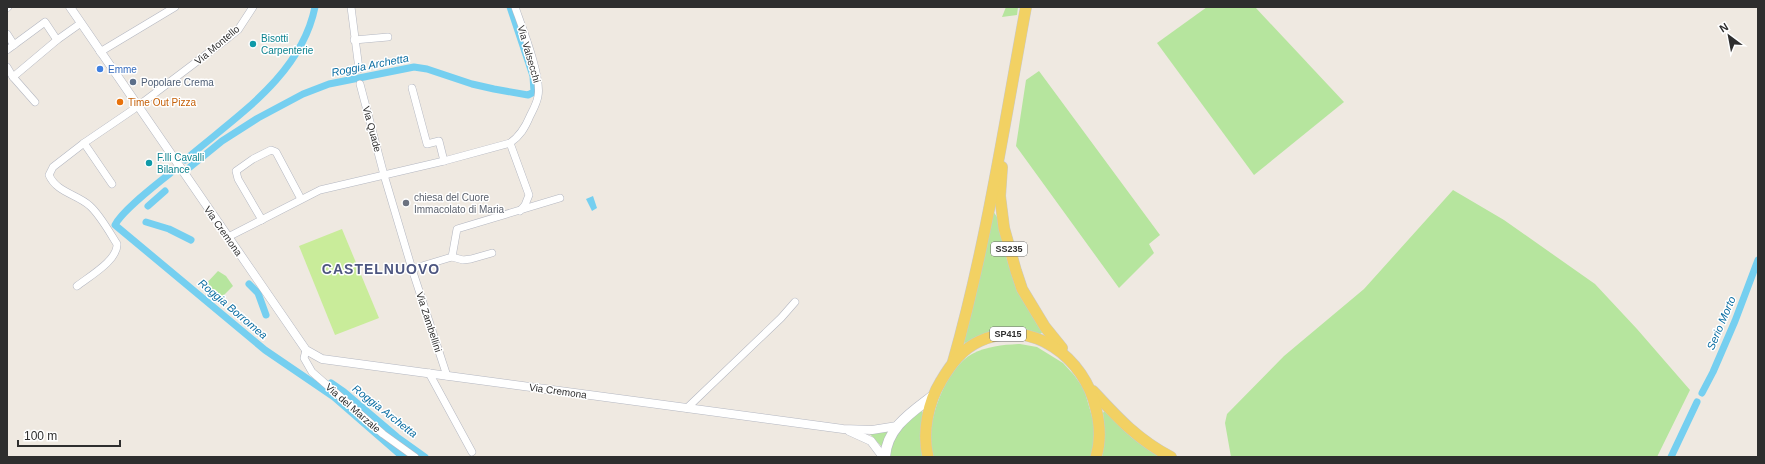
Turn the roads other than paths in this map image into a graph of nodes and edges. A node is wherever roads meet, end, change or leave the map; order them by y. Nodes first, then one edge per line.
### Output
1 (70, 7) edge
2 (253, 7) edge
3 (350, 7) edge
4 (515, 7) edge
5 (1026, 7) edge
6 (171, 8) edge
7 (80, 23) junction
8 (7, 34) edge
9 (388, 37) dead end
10 (57, 40) junction
11 (354, 40) junction
12 (14, 45) junction
13 (7, 50) edge
14 (100, 52) junction
15 (7, 66) edge
16 (359, 69) dead end
17 (13, 77) junction
18 (360, 84) dead end
19 (412, 88) dead end
20 (36, 102) dead end
21 (138, 107) junction
22 (1003, 128) junction
23 (84, 143) junction
24 (510, 143) junction
25 (444, 161) junction
26 (384, 175) junction
27 (112, 184) dead end
28 (560, 198) dead end
29 (302, 199) junction
30 (520, 211) junction
31 (262, 220) junction
32 (228, 237) junction
33 (492, 253) dead end
34 (452, 257) junction
35 (412, 269) junction
36 (77, 286) dead end
37 (795, 302) dead end
38 (306, 350) junction
39 (1066, 356) junction
40 (953, 362) junction
41 (429, 374) junction
42 (447, 376) junction
43 (1089, 387) junction
44 (934, 395) junction
45 (687, 408) junction
46 (897, 426) junction
47 (843, 428) junction
48 (472, 452) dead end
49 (415, 457) edge
50 (884, 457) edge
51 (928, 457) edge
52 (1096, 457) edge
53 (1171, 457) edge

1 - 7 street, Via Cremona
2 - 21 street, Via Montello
3 - 11 street
4 - 24 street, Via Valsecchi
5 - 22 main road
6 - 14 street
7 - 10 street
7 - 14 street, Via Cremona
8 - 12 street
9 - 11 street
10 - 12 street
10 - 17 street
11 - 16 street
12 - 13 street
14 - 21 street, Via Cremona
15 - 17 street
17 - 20 street
18 - 26 street, Via Quade
19 - 25 street
21 - 23 street, Via Montello
21 - 32 street, Via Cremona
22 - 39 main road, SS235
22 - 40 main road, SS235
23 - 27 street
23 - 36 street, Via Montello
24 - 25 street, Via Valsecchi
24 - 30 street
25 - 26 street, Via Valsecchi
26 - 29 street, Via Valsecchi
26 - 35 street, Via Zambellini
28 - 30 street
29 - 31 street, Via Valsecchi
29 - 31 street
30 - 34 street
31 - 32 street, Via Valsecchi
32 - 38 street, Via Cremona
33 - 34 street
34 - 35 street
35 - 42 street, Via Zambellini
37 - 45 street
38 - 41 street, Via Cremona
38 - 49 street, Via del Marzale
39 - 40 main road, SP415
39 - 43 main road, SP415
40 - 44 main road, SP415
41 - 42 street, Via Cremona
41 - 48 street
42 - 45 street, Via Cremona
43 - 52 main road, SP415
43 - 53 main road, SP415
44 - 46 main road
44 - 51 main road, SP415
45 - 47 street, Via Cremona
46 - 47 street, Via Cremona
46 - 50 main road
47 - 50 street, Via Cremona

